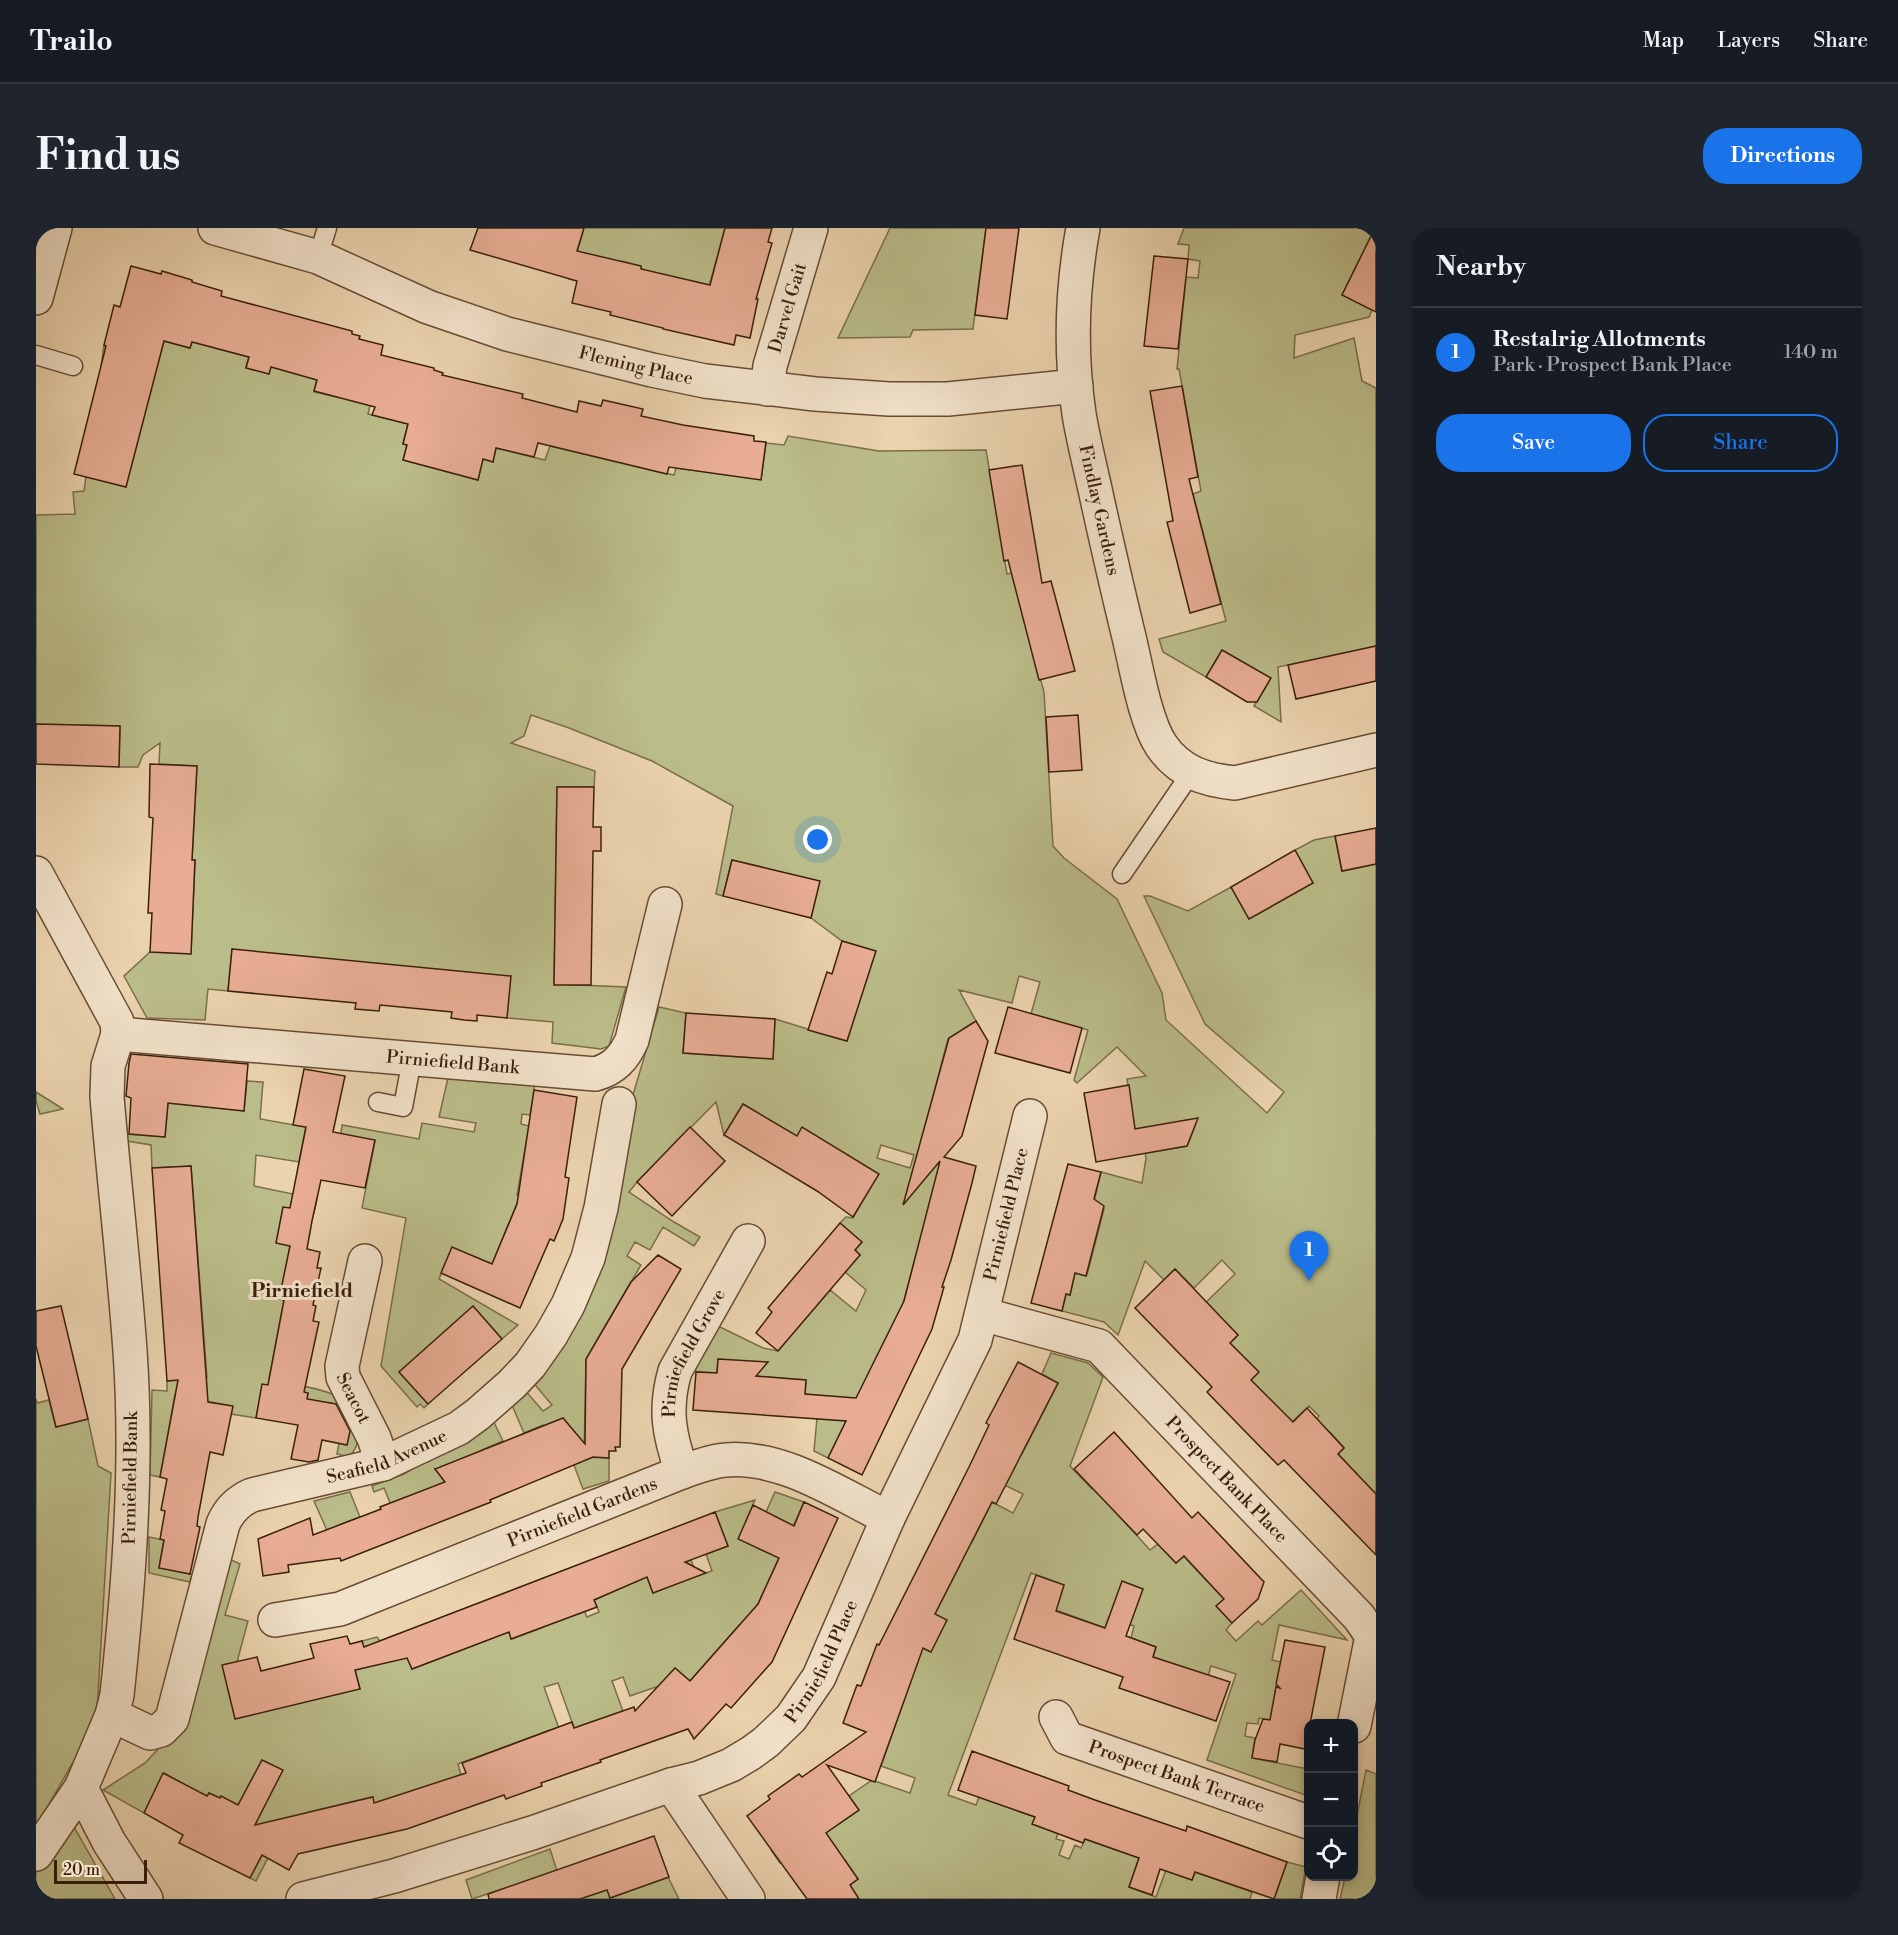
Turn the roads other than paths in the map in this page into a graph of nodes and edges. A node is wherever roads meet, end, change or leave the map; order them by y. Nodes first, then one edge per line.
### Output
1 (56, 228) edge
2 (215, 228) edge
3 (812, 228) edge
4 (1083, 228) edge
5 (323, 243) edge
6 (36, 298) edge
7 (36, 355) edge
8 (73, 366) dead end
9 (1076, 386) junction
10 (767, 389) junction
11 (1376, 750) edge
12 (1191, 773) junction
13 (36, 873) edge
14 (1122, 874) dead end
15 (665, 904) dead end
16 (118, 1034) junction
17 (412, 1059) junction
18 (378, 1102) dead end
19 (619, 1104) dead end
20 (1030, 1116) dead end
21 (748, 1241) dead end
22 (365, 1261) dead end
23 (982, 1314) junction
24 (383, 1464) junction
25 (682, 1472) junction
26 (888, 1518) junction
27 (275, 1620) dead end
28 (1373, 1640) edge
29 (112, 1715) junction
30 (1056, 1718) dead end
31 (1355, 1719) edge
32 (671, 1785) junction
33 (81, 1788) junction
34 (1304, 1821) edge
35 (36, 1854) edge
36 (1322, 1881) edge
37 (396, 1888) edge
38 (146, 1899) edge
39 (303, 1899) edge
40 (748, 1899) edge
41 (1319, 1899) edge

1 - 6 street
2 - 5 street, Fleming Place
3 - 10 street, Darvel Gait
4 - 9 street, Findlay Gardens
5 - 10 street, Fleming Place
7 - 8 lane
9 - 10 street, Fleming Place
9 - 12 street, Findlay Gardens
11 - 12 street
12 - 14 lane
13 - 16 street
15 - 17 street, Pirniefield Bank
16 - 17 street, Pirniefield Bank
16 - 29 street, Pirniefield Bank
17 - 18 lane
19 - 24 street, Seafield Avenue
20 - 23 street, Pirniefield Place
21 - 25 street, Pirniefield Grove
22 - 24 street, Seacot
23 - 26 street, Pirniefield Place
23 - 28 street, Prospect Bank Place
24 - 29 street, Seafield Avenue
25 - 26 street, Pirniefield Gardens
25 - 27 street, Pirniefield Gardens
26 - 32 street, Pirniefield Place
28 - 31 street, Prospect Bank Place
29 - 33 street, Pirniefield Bank
30 - 34 street, Prospect Bank Terrace
32 - 37 street, Pirniefield Place
32 - 40 street
33 - 35 street, Pirniefield Bank
33 - 38 street
36 - 41 street
37 - 39 street, Pirniefield Place

